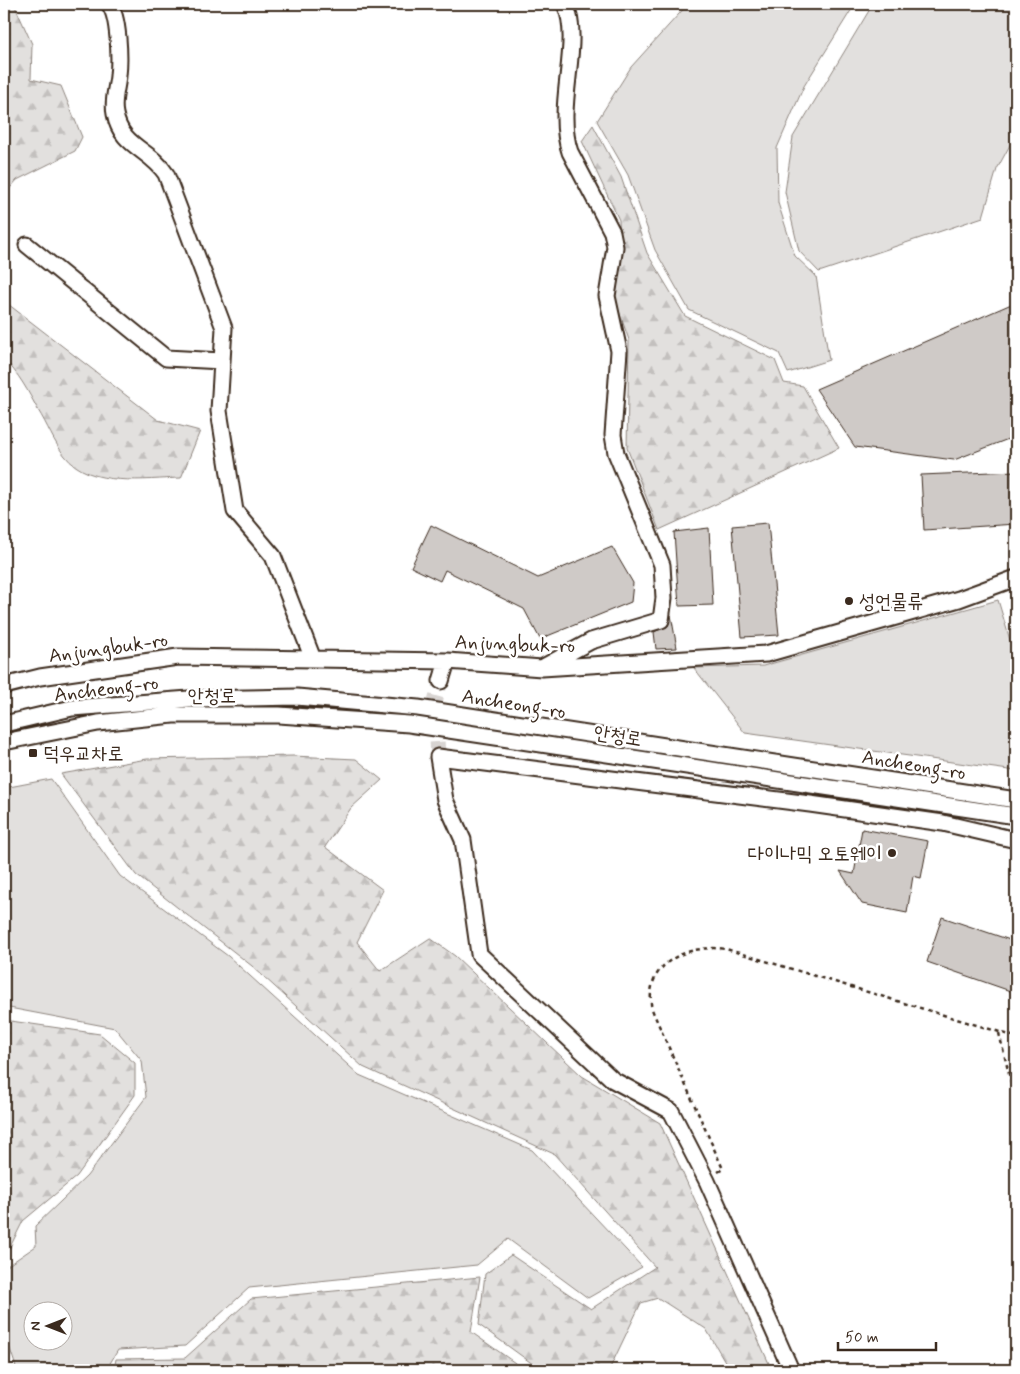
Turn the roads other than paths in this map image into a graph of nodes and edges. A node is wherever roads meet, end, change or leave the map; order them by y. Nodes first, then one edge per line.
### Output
1 (109, 4) edge
2 (565, 4) edge
3 (27, 244) dead end
4 (222, 361) junction
5 (1016, 581) edge
6 (313, 659) junction
7 (447, 661) junction
8 (542, 668) junction
9 (441, 681) tunnel mouth
10 (4, 686) edge
11 (4, 724) edge
12 (4, 742) edge
13 (1016, 800) edge
14 (1013, 817) edge
15 (1016, 840) edge
16 (792, 1370) edge

1 - 4 street
2 - 8 street
3 - 4 street
4 - 6 street
5 - 8 street, Anjungbuk-ro
6 - 7 street, Anjungbuk-ro
6 - 10 street, Anjungbuk-ro
7 - 8 street, Anjungbuk-ro
7 - 9 street
11 - 13 street, Ancheong-ro
12 - 14 street, 안청로
15 - 16 street

